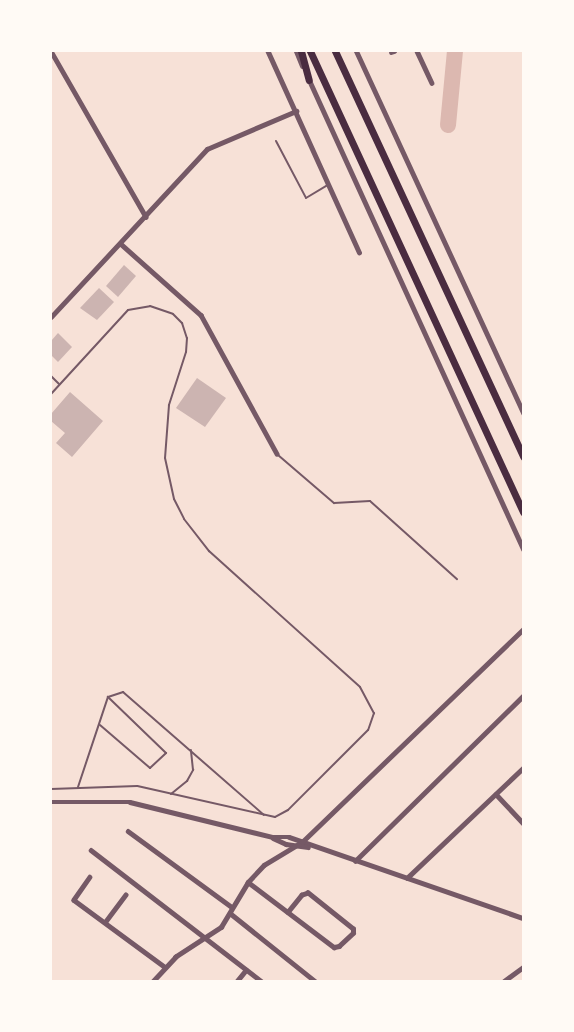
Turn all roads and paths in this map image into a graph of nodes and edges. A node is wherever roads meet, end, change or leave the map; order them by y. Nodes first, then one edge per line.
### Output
1 (51, 51) edge
2 (268, 51) edge
3 (298, 51) edge
4 (310, 51) edge
5 (335, 51) edge
6 (356, 51) edge
7 (417, 51) edge
8 (309, 80) joint
9 (432, 83) dead end
10 (296, 111) junction
11 (276, 141) dead end
12 (329, 185) junction
13 (146, 217) junction
14 (121, 244) junction
15 (359, 253) dead end
16 (51, 317) edge
17 (51, 376) edge
18 (60, 384) junction
19 (51, 394) edge
20 (523, 413) edge
21 (277, 454) joint
22 (523, 456) edge
23 (523, 512) edge
24 (523, 549) edge
25 (523, 564) edge
26 (523, 570) edge
27 (457, 579) dead end
28 (523, 629) edge
29 (523, 696) edge
30 (108, 697) junction
31 (99, 724) junction
32 (190, 749) junction
33 (523, 768) edge
34 (78, 788) junction
35 (51, 789) edge
36 (171, 794) junction
37 (496, 794) junction
38 (51, 802) edge
39 (267, 817) junction
40 (523, 823) edge
41 (128, 831) dead end
42 (272, 836) junction
43 (302, 842) junction
44 (296, 846) junction
45 (312, 847) junction
46 (91, 850) dead end
47 (355, 861) junction
48 (90, 877) dead end
49 (407, 878) junction
50 (248, 882) junction
51 (125, 895) dead end
52 (232, 907) junction
53 (288, 912) junction
54 (230, 913) junction
55 (523, 918) edge
56 (105, 923) junction
57 (204, 939) junction
58 (165, 967) junction
59 (523, 967) edge
60 (246, 970) junction
61 (153, 981) edge
62 (237, 981) edge
63 (261, 981) edge
64 (315, 981) edge
65 (504, 981) edge

1 - 13 street
2 - 10 street
3 - 8 highway
4 - 23 highway
5 - 22 highway
6 - 20 street
7 - 9 street
8 - 24 street
10 - 12 street
10 - 13 street
11 - 12 lane
12 - 15 street
13 - 14 street
14 - 16 street
14 - 21 street
17 - 18 lane
18 - 19 lane
18 - 39 lane
21 - 27 lane
25 - 26 path
28 - 43 street
29 - 47 street
30 - 31 lane
30 - 31 lane
30 - 32 lane
31 - 34 lane
32 - 36 lane
32 - 39 lane
33 - 37 street
34 - 35 lane
34 - 36 lane
36 - 39 lane
37 - 40 street
37 - 49 street
38 - 42 street
41 - 52 street
42 - 43 street
42 - 44 street
43 - 44 street
43 - 45 street
44 - 45 street
44 - 50 street
45 - 47 street
46 - 57 street
47 - 49 street
48 - 56 street
49 - 55 street
50 - 52 street
50 - 53 street
51 - 56 street
52 - 54 street
53 - 53 street
54 - 57 street
54 - 64 street
56 - 58 street
57 - 58 street
57 - 60 street
58 - 61 street
59 - 65 street
60 - 62 street
60 - 63 street

